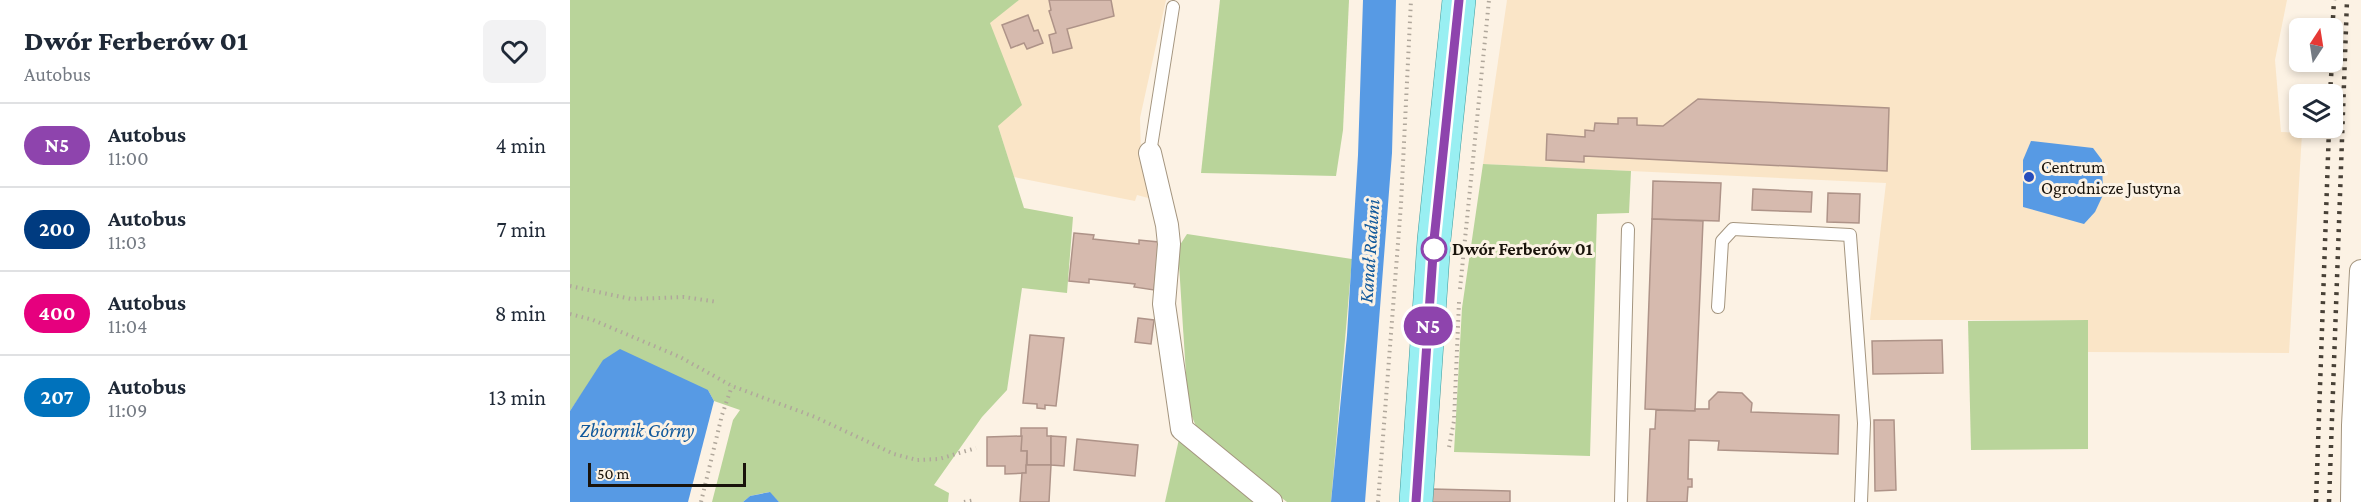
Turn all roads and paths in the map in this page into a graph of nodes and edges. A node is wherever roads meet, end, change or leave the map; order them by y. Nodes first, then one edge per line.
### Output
1 (1411, 0) edge
2 (1459, 0) edge
3 (1490, 0) edge
4 (1173, 7) dead end
5 (1150, 153) joint
6 (1629, 229) dead end
7 (2361, 271) edge
8 (570, 286) edge
9 (718, 302) dead end
10 (1718, 307) dead end
11 (570, 314) edge
12 (732, 386) junction
13 (976, 448) dead end
14 (1448, 453) dead end
15 (975, 500) dead end
16 (701, 502) edge
17 (964, 502) edge
18 (1271, 502) edge
19 (1378, 502) edge
20 (1416, 502) edge
21 (1621, 502) edge
22 (1861, 502) edge
23 (2352, 502) edge

1 - 19 path
2 - 20 main road
3 - 14 path
4 - 5 lane
5 - 18 street
6 - 21 lane
7 - 23 street
8 - 9 path
10 - 22 lane
11 - 12 path
12 - 13 path
12 - 16 path
15 - 17 path

